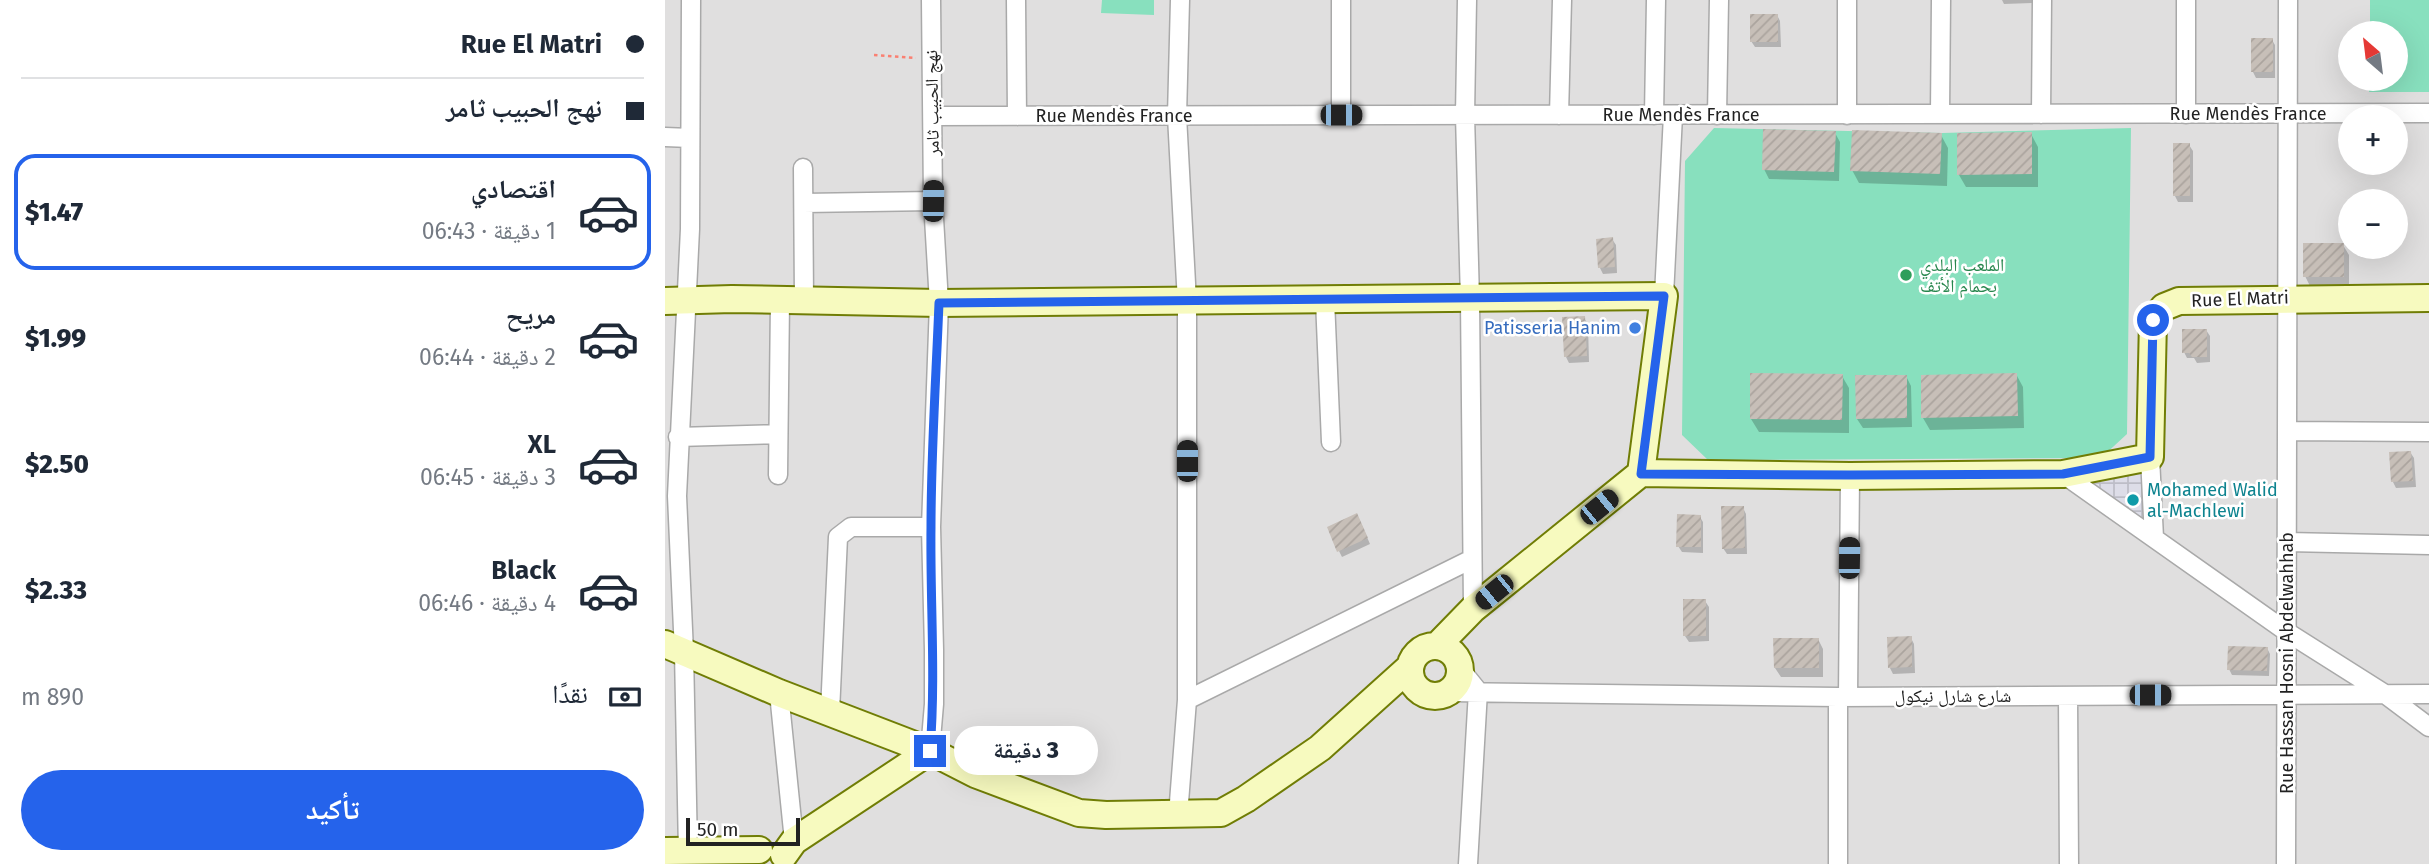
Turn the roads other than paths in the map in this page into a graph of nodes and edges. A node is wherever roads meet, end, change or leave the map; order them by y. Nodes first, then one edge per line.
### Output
1 (691, 0) edge
2 (931, 0) edge
3 (1016, 0) edge
4 (1180, 0) edge
5 (1341, 0) edge
6 (1467, 0) edge
7 (1562, 0) edge
8 (1656, 0) edge
9 (1719, 0) edge
10 (1847, 0) edge
11 (1941, 0) edge
12 (2042, 0) edge
13 (2186, 0) edge
14 (2288, 0) edge
15 (2288, 113) junction
16 (2429, 113) edge
17 (1847, 114) junction
18 (1940, 114) junction
19 (2041, 114) junction
20 (2186, 114) junction
21 (1341, 115) junction
22 (1465, 115) junction
23 (1559, 115) junction
24 (1654, 115) junction
25 (1673, 115) junction
26 (1717, 115) junction
27 (933, 116) junction
28 (1017, 116) junction
29 (1177, 116) junction
30 (665, 137) edge
31 (690, 138) junction
32 (803, 169) dead end
33 (933, 201) junction
34 (804, 203) junction
35 (1664, 296) junction
36 (2287, 298) junction
37 (2429, 298) edge
38 (792, 300) junction
39 (1325, 300) junction
40 (1470, 300) junction
41 (676, 301) edge
42 (1187, 302) junction
43 (939, 303) junction
44 (2287, 431) junction
45 (2429, 432) edge
46 (778, 434) junction
47 (678, 438) junction
48 (1331, 442) dead end
49 (2150, 457) junction
50 (1641, 474) junction
51 (2063, 474) junction
52 (778, 475) dead end
53 (1850, 475) junction
54 (671, 496) edge
55 (931, 527) junction
56 (2154, 538) junction
57 (2287, 542) junction
58 (2429, 545) edge
59 (1472, 559) junction
60 (1473, 609) junction
61 (2287, 632) junction
62 (674, 648) edge
63 (1446, 672) junction
64 (1478, 691) junction
65 (779, 693) junction
66 (2385, 694) junction
67 (2429, 694) edge
68 (2287, 695) junction
69 (2068, 696) junction
70 (1843, 697) junction
71 (1373, 699) junction
72 (1187, 700) junction
73 (830, 712) junction
74 (2429, 727) edge
75 (930, 751) junction
76 (1178, 815) junction
77 (676, 851) edge
78 (774, 855) edge
79 (1468, 864) edge
80 (1838, 864) edge
81 (2069, 864) edge
82 (2286, 864) edge

1 - 31 street
2 - 27 street, نهج الحبيب ثامر
3 - 28 street
4 - 29 street
5 - 21 street
6 - 22 street
7 - 23 street
8 - 24 street
9 - 26 street
10 - 17 street
11 - 18 street
12 - 19 street
13 - 20 street
14 - 15 street, Rue Hassan Hosni Abdelwahhab
15 - 16 street, Rue Mendès France
15 - 20 street, Rue Mendès France
15 - 36 street, Rue Hassan Hosni Abdelwahhab
17 - 18 street, Rue Mendès France
17 - 26 street, Rue Mendès France
18 - 19 street, Rue Mendès France
19 - 20 street, Rue Mendès France
21 - 22 street, Rue Mendès France
21 - 29 street, Rue Mendès France
22 - 23 street, Rue Mendès France
22 - 40 street
23 - 24 street, Rue Mendès France
24 - 25 street, Rue Mendès France
25 - 26 street, Rue Mendès France
25 - 35 street
27 - 28 street, Rue Mendès France
27 - 33 street, نهج الحبيب ثامر
28 - 29 street, Rue Mendès France
29 - 42 street
30 - 31 street
31 - 41 street
32 - 34 street
33 - 34 street
33 - 43 street, نهج الحبيب ثامر
34 - 38 street
35 - 40 street
35 - 50 street
36 - 37 street, Rue El Matri
36 - 44 street, Rue Hassan Hosni Abdelwahhab
36 - 49 street, Rue El Matri
38 - 41 street
38 - 43 street
38 - 46 street
39 - 40 street
39 - 42 street
39 - 48 street
40 - 59 street
41 - 47 street
42 - 43 street
42 - 72 street
43 - 55 street, نهج الحبيب ثامر
44 - 45 street
44 - 57 street, Rue Hassan Hosni Abdelwahhab
46 - 47 street
46 - 52 street
47 - 54 street
49 - 51 street
49 - 56 street
50 - 53 street
50 - 60 street
51 - 53 street
51 - 56 street
53 - 70 street
54 - 62 street
55 - 73 street
55 - 75 street, نهج الحبيب ثامر
56 - 61 street
57 - 58 street
57 - 61 street, Rue Hassan Hosni Abdelwahhab
59 - 60 street
59 - 72 street
60 - 63 street
61 - 66 street
61 - 68 street, Rue Hassan Hosni Abdelwahhab
62 - 65 street
62 - 77 street
63 - 64 street, شارع شارل نيكول
63 - 71 street
63 - 71 street
64 - 70 street, شارع شارل نيكول
64 - 79 street
65 - 73 street
65 - 78 street
66 - 67 street, شارع شارل نيكول
66 - 68 street, شارع شارل نيكول
66 - 74 street
68 - 69 street, شارع شارل نيكول
68 - 82 street, Rue Hassan Hosni Abdelwahhab
69 - 70 street, شارع شارل نيكول
69 - 81 street
70 - 80 street
71 - 76 street
72 - 76 street
73 - 75 street
75 - 76 street
75 - 78 street
77 - 78 street

